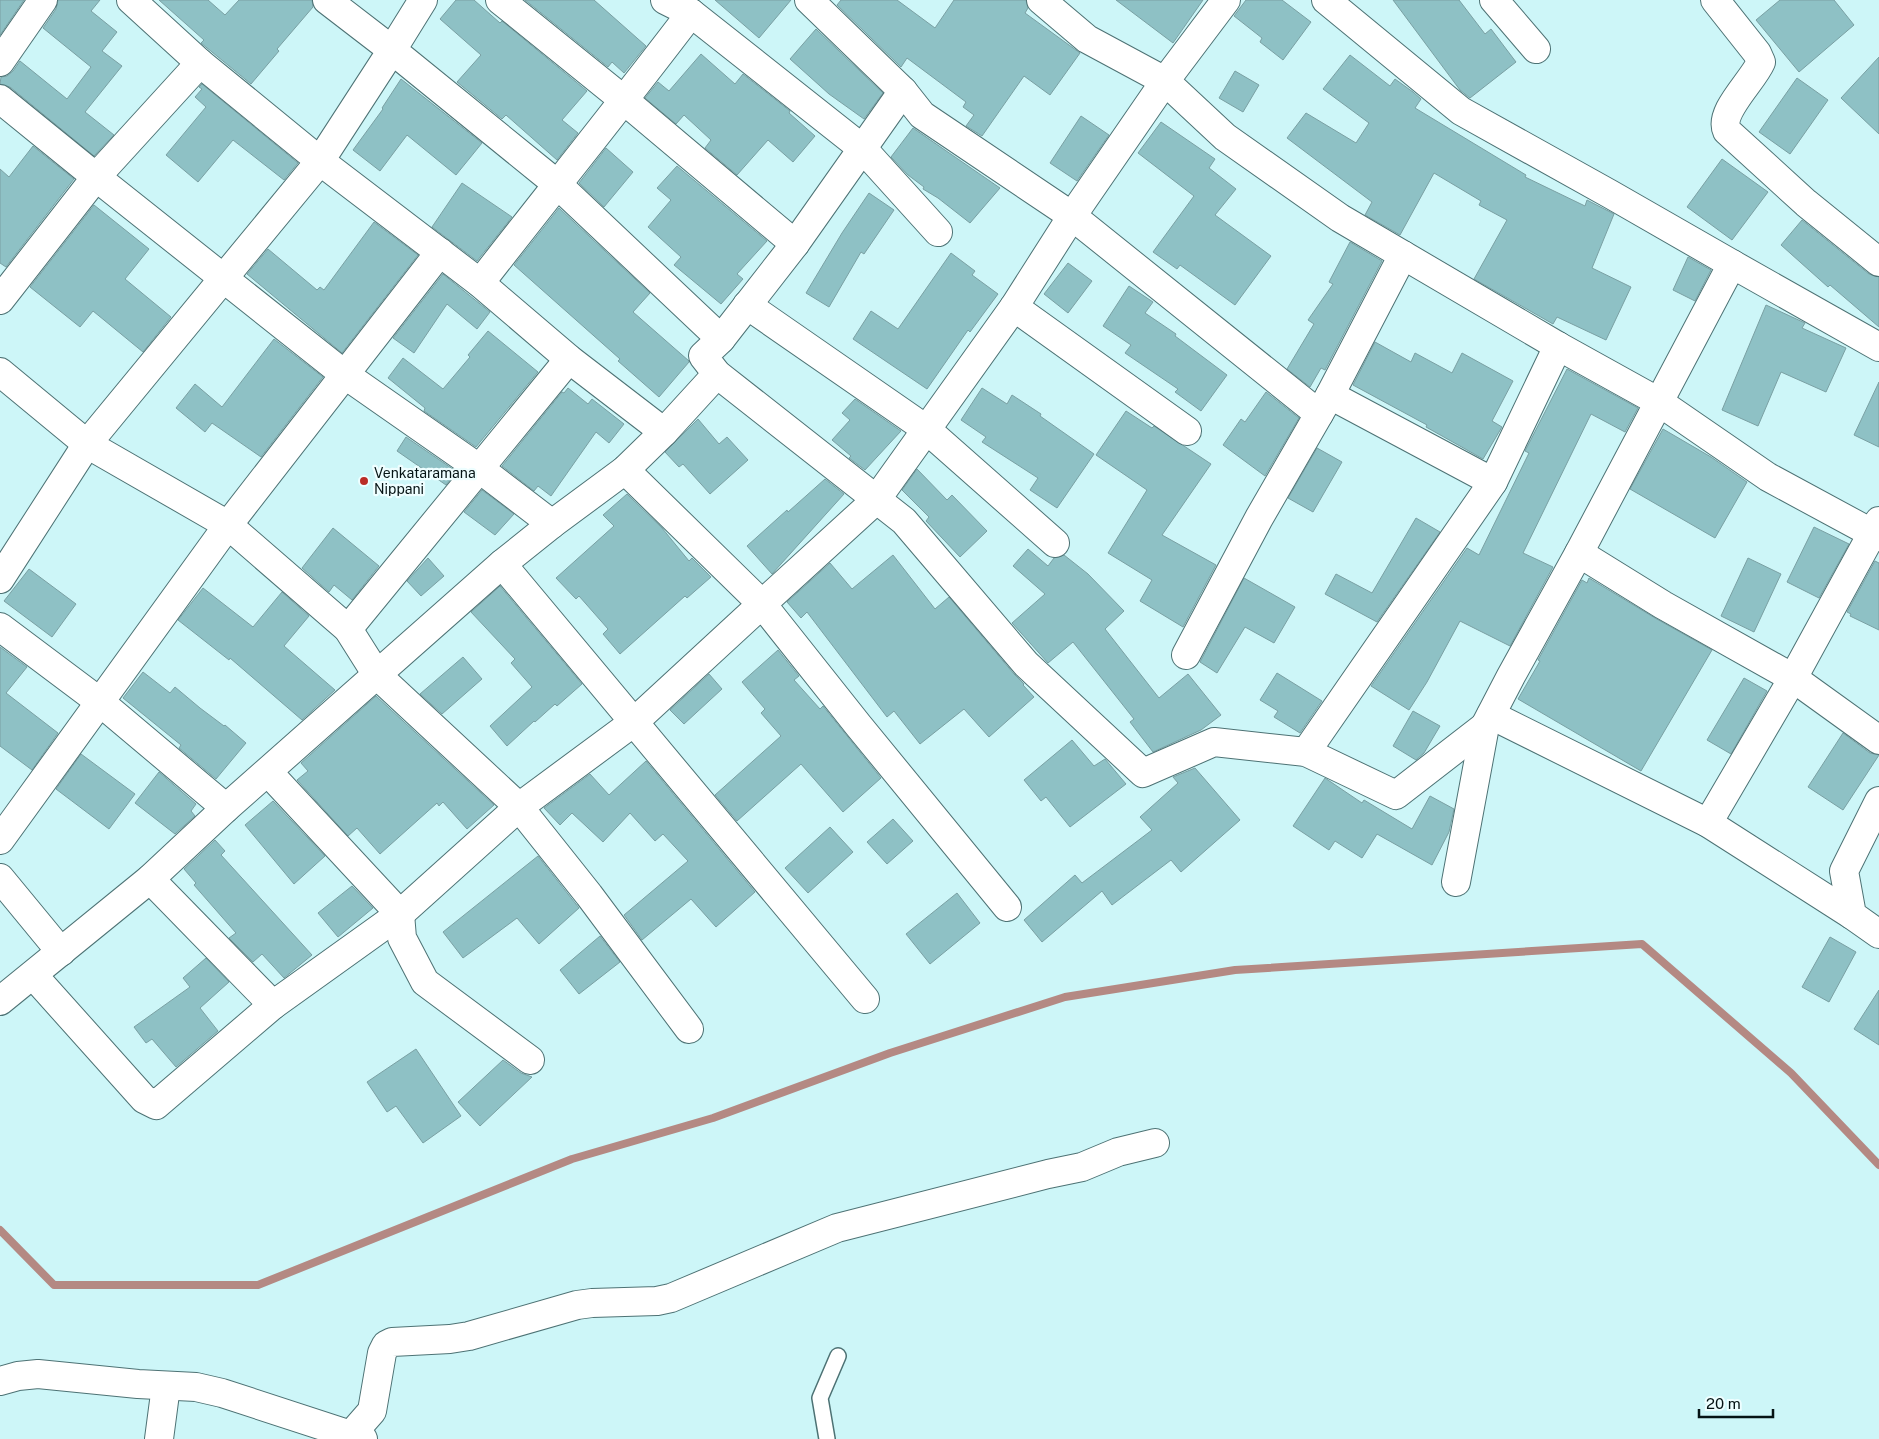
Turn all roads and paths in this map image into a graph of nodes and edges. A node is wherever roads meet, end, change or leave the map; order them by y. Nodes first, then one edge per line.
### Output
1 (44, 0) edge
2 (131, 0) edge
3 (327, 0) edge
4 (423, 0) edge
5 (500, 0) edge
6 (665, 0) edge
7 (809, 0) edge
8 (1041, 0) edge
9 (1226, 0) edge
10 (1326, 0) edge
11 (1494, 0) edge
12 (1715, 0) edge
13 (691, 13) junction
14 (1536, 49) dead end
15 (392, 50) junction
16 (0, 62) edge
17 (200, 63) junction
18 (1165, 82) junction
19 (903, 91) junction
20 (0, 99) edge
21 (625, 101) junction
22 (863, 149) junction
23 (320, 161) junction
24 (96, 178) junction
25 (557, 184) junction
26 (1072, 216) junction
27 (938, 232) dead end
28 (795, 244) junction
29 (440, 252) junction
30 (1403, 255) junction
31 (1879, 262) edge
32 (1732, 264) junction
33 (223, 279) junction
34 (480, 283) junction
35 (0, 300) edge
36 (747, 305) junction
37 (1014, 308) junction
38 (721, 339) junction
39 (1558, 346) junction
40 (1879, 347) edge
41 (569, 359) junction
42 (0, 372) edge
43 (344, 374) junction
44 (717, 374) junction
45 (1659, 402) junction
46 (1324, 405) junction
47 (926, 429) junction
48 (1187, 431) dead end
49 (664, 432) junction
50 (87, 444) junction
51 (480, 469) junction
52 (625, 470) junction
53 (1493, 482) junction
54 (876, 500) junction
55 (552, 524) junction
56 (228, 525) junction
57 (1877, 530) edge
58 (1055, 544) dead end
59 (1578, 553) junction
60 (502, 564) junction
61 (0, 579) edge
62 (762, 604) junction
63 (0, 627) edge
64 (348, 629) junction
65 (1186, 655) dead end
66 (377, 675) junction
67 (1793, 678) junction
68 (100, 702) junction
69 (1488, 721) junction
70 (634, 722) junction
71 (1879, 740) edge
72 (1306, 752) junction
73 (268, 772) junction
74 (1879, 800) edge
75 (519, 807) junction
76 (226, 808) junction
77 (1708, 823) junction
78 (0, 840) edge
79 (0, 878) edge
80 (150, 879) junction
81 (1456, 882) dead end
82 (1007, 908) dead end
83 (400, 914) junction
84 (1852, 915) junction
85 (1879, 934) edge
86 (61, 952) junction
87 (33, 975) junction
88 (865, 1000) dead end
89 (0, 1001) edge
90 (273, 1005) junction
91 (689, 1029) dead end
92 (530, 1060) dead end
93 (1155, 1143) dead end
94 (838, 1356) dead end
95 (0, 1381) edge
96 (166, 1386) junction
97 (314, 1432) edge
98 (357, 1437) edge
99 (159, 1439) edge
100 (827, 1439) edge

1 - 16 street
2 - 17 street
3 - 15 street
4 - 15 street
5 - 21 street
6 - 13 street
7 - 19 street
8 - 18 street
9 - 18 street
10 - 32 street
11 - 14 street
12 - 31 street
13 - 21 street
13 - 22 street
15 - 23 street
15 - 25 street
17 - 23 street
17 - 24 street
18 - 26 street
18 - 30 street
19 - 22 street
19 - 26 street
20 - 24 street
21 - 25 street
21 - 28 street
22 - 27 street
22 - 28 street
23 - 29 street
23 - 33 street
24 - 33 street
24 - 35 street
25 - 34 street
25 - 38 street
26 - 37 street
26 - 46 street
28 - 36 street
29 - 34 street
29 - 43 street
30 - 39 street
30 - 46 street
32 - 40 street
32 - 45 street
33 - 43 street
33 - 50 street
34 - 41 street
36 - 38 street
36 - 47 street
37 - 47 street
37 - 48 street
38 - 44 street
39 - 45 street
39 - 53 street
41 - 49 street
41 - 51 street
42 - 50 street
43 - 51 street
43 - 56 street
44 - 49 street
44 - 54 street
45 - 57 street
45 - 59 street
46 - 53 street
46 - 65 street
47 - 54 street
47 - 58 street
49 - 52 street
50 - 56 street
50 - 61 street
51 - 55 street
51 - 64 street
52 - 55 street
52 - 62 street
53 - 72 street
54 - 62 street
54 - 72 street
55 - 60 street
56 - 64 street
56 - 68 street
57 - 67 street
59 - 67 street
59 - 69 street
60 - 66 street
60 - 70 street
62 - 70 street
62 - 82 street
63 - 68 street
64 - 66 street
66 - 73 street
66 - 75 street
67 - 71 street
67 - 77 street
68 - 76 street
68 - 78 street
69 - 72 street
69 - 77 street
69 - 81 street
70 - 75 street
70 - 88 street
73 - 76 street
73 - 83 street
74 - 84 street
75 - 83 street
75 - 91 street
76 - 80 street
77 - 84 street
79 - 86 street
80 - 86 street
80 - 90 street
83 - 90 street
83 - 92 street
84 - 85 street
86 - 87 street
87 - 89 street
87 - 90 street
93 - 98 street
94 - 100 lane
95 - 96 street
96 - 97 street
96 - 99 street
97 - 98 street

